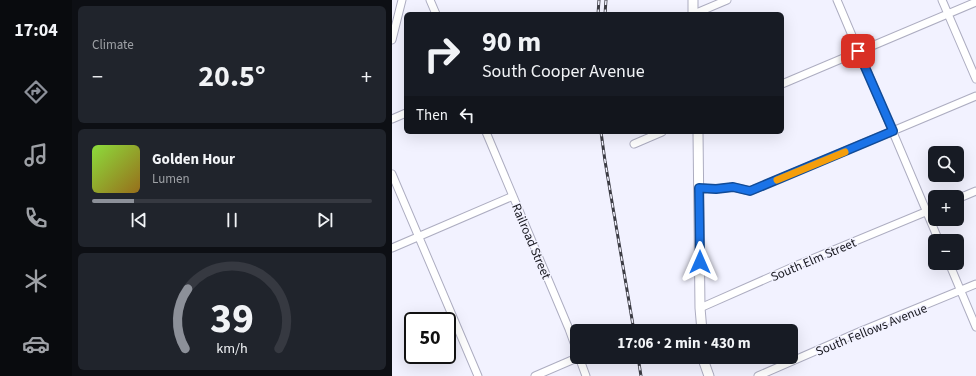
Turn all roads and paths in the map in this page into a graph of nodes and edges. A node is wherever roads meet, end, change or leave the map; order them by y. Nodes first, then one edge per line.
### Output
1 (402, 0) edge
2 (430, 0) edge
3 (693, 0) edge
4 (727, 0) edge
5 (837, 0) edge
6 (942, 0) edge
7 (976, 2) edge
8 (435, 12) edge
9 (694, 12) edge
10 (699, 12) edge
11 (948, 14) junction
12 (392, 40) edge
13 (858, 51) junction
14 (976, 79) edge
15 (784, 83) edge
16 (976, 96) edge
17 (404, 114) edge
18 (392, 119) edge
19 (893, 131) junction
20 (487, 134) edge
21 (657, 134) edge
22 (698, 134) edge
23 (634, 144) dead end
24 (392, 174) edge
25 (699, 188) junction
26 (976, 191) edge
27 (513, 196) junction
28 (964, 196) edge
29 (926, 212) junction
30 (936, 234) edge
31 (419, 236) junction
32 (392, 248) edge
33 (952, 270) edge
34 (976, 284) edge
35 (961, 291) junction
36 (700, 308) junction
37 (701, 324) edge
38 (976, 327) edge
39 (570, 332) edge
40 (570, 361) edge
41 (582, 364) edge
42 (705, 364) edge
43 (478, 376) edge
44 (536, 376) edge
45 (586, 376) edge
46 (709, 376) edge
47 (758, 376) edge

1 - 12 street
2 - 8 street
3 - 9 main road
4 - 10 street
5 - 13 street
6 - 11 street
7 - 11 street
11 - 13 street
11 - 14 street
13 - 15 street
13 - 19 street
16 - 19 street
17 - 18 street
19 - 25 street
19 - 29 street
20 - 27 street, Railroad Street
21 - 23 street
22 - 25 main road
24 - 31 street
25 - 36 main road
26 - 28 street
27 - 31 street
27 - 39 street, Railroad Street
29 - 30 street
29 - 36 street, South Elm Street
31 - 32 street
31 - 43 street
33 - 35 street
34 - 35 street, South Fellows Avenue
35 - 38 street
35 - 47 street, South Fellows Avenue
36 - 37 main road
40 - 44 street
41 - 45 street
42 - 46 main road

